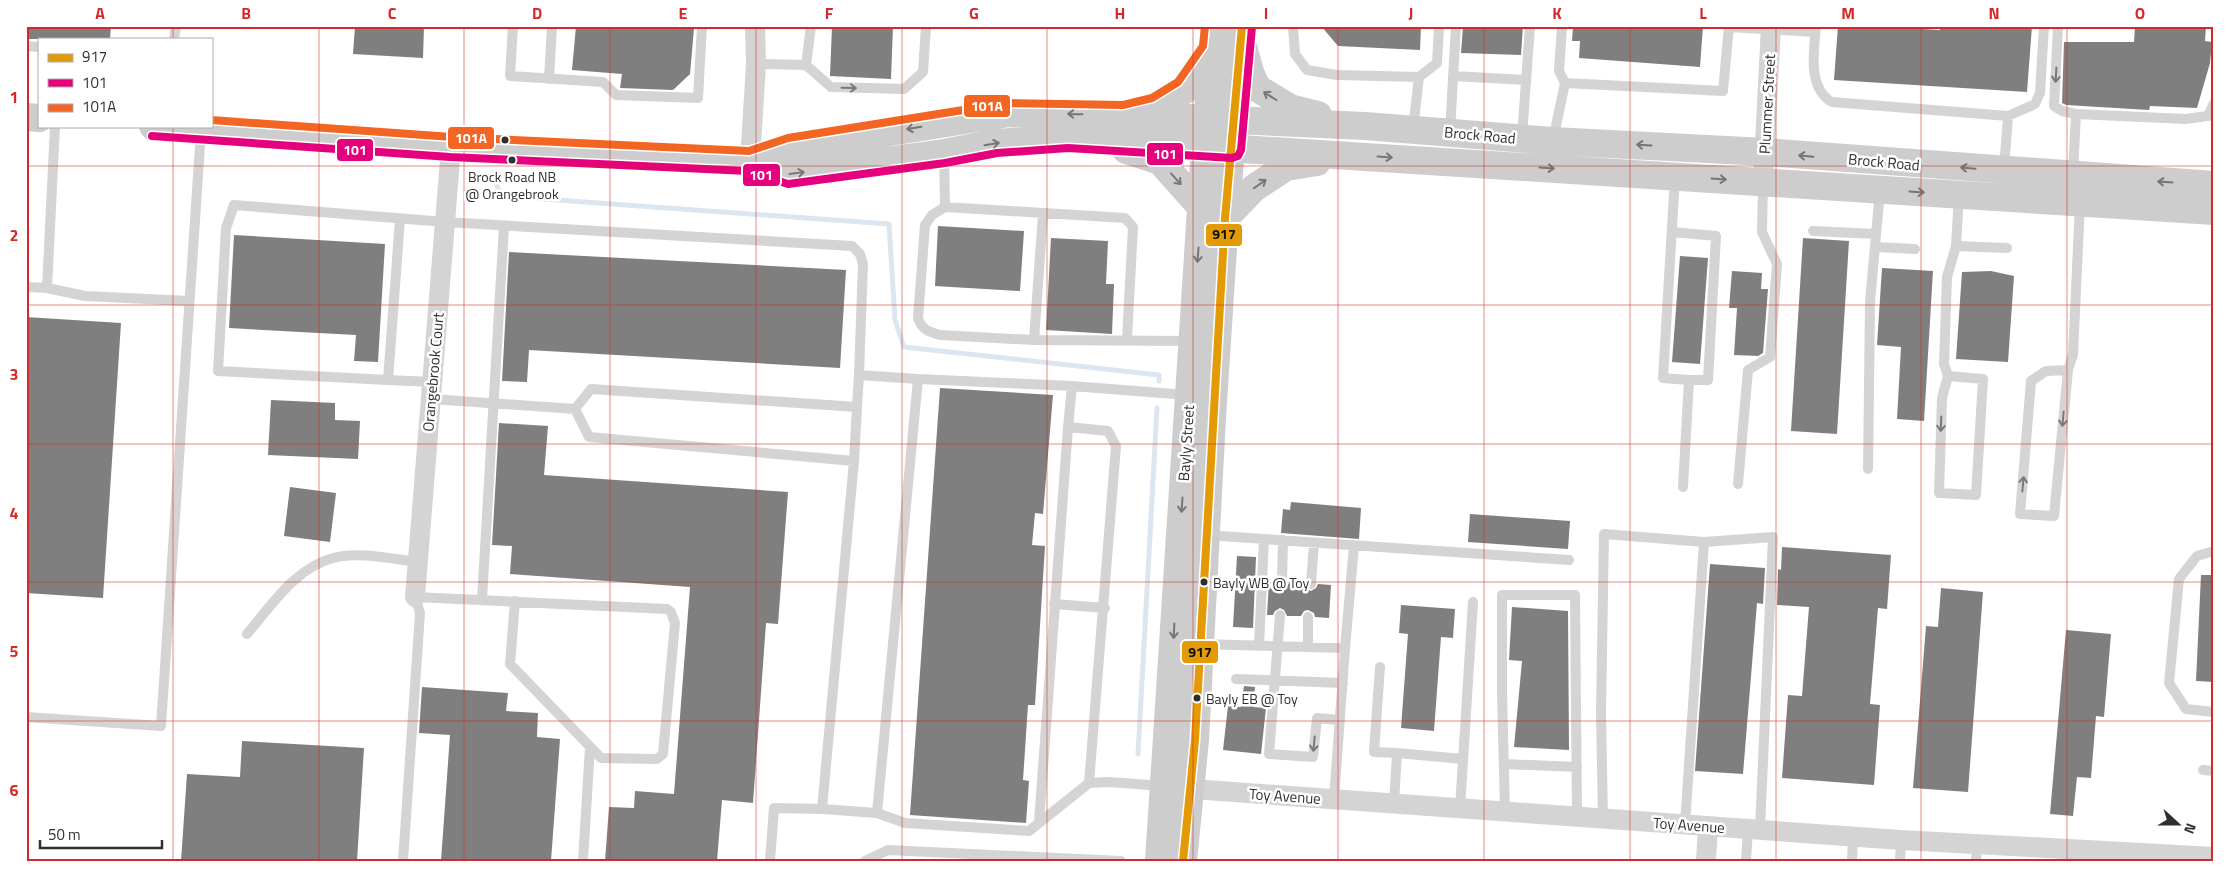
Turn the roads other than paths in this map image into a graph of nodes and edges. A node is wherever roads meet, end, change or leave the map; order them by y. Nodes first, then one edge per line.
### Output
1 (513, 26) edge
2 (552, 26) edge
3 (702, 26) edge
4 (755, 26) edge
5 (810, 26) edge
6 (926, 26) edge
7 (1294, 26) edge
8 (1439, 26) edge
9 (1456, 26) edge
10 (1530, 26) edge
11 (1562, 26) edge
12 (2044, 26) edge
13 (2058, 26) edge
14 (1729, 27) edge
15 (1771, 28) edge
16 (1816, 29) edge
17 (1241, 32) edge
18 (1214, 38) edge
19 (756, 64) junction
20 (806, 65) junction
21 (1453, 76) junction
22 (1419, 77) junction
23 (549, 79) junction
24 (1526, 80) junction
25 (1565, 82) junction
26 (2214, 103) edge
27 (2076, 114) junction
28 (1124, 115) junction
29 (2008, 116) junction
30 (2211, 116) edge
31 (1207, 118) junction
32 (1234, 120) junction
33 (1366, 126) junction
34 (56, 128) edge
35 (185, 128) edge
36 (201, 129) junction
37 (1413, 130) junction
38 (1450, 133) junction
39 (1068, 138) junction
40 (1522, 138) junction
41 (1552, 141) junction
42 (451, 147) junction
43 (1218, 148) junction
44 (1765, 152) junction
45 (944, 153) junction
46 (1358, 156) junction
47 (750, 161) junction
48 (2004, 171) junction
49 (1675, 176) junction
50 (2072, 176) junction
51 (1763, 182) junction
52 (2214, 185) edge
53 (1880, 189) junction
54 (1959, 194) junction
55 (2080, 202) junction
56 (945, 207) junction
57 (1201, 207) junction
58 (2214, 211) edge
59 (1043, 214) junction
60 (400, 218) junction
61 (1225, 218) junction
62 (445, 222) junction
63 (504, 226) junction
64 (1813, 231) dead end
65 (1672, 232) junction
66 (1876, 234) junction
67 (1956, 246) junction
68 (1876, 247) junction
69 (2006, 248) dead end
70 (1915, 249) dead end
71 (26, 286) edge
72 (47, 288) junction
73 (189, 301) junction
74 (1127, 339) junction
75 (1034, 340) junction
76 (1192, 341) junction
77 (2068, 370) junction
78 (859, 375) junction
79 (1948, 376) junction
80 (918, 379) junction
81 (388, 380) junction
82 (1689, 380) junction
83 (1072, 386) junction
84 (432, 390) junction
85 (1189, 395) junction
86 (493, 403) junction
87 (857, 407) junction
88 (575, 409) junction
89 (1068, 427) junction
90 (854, 461) junction
91 (1868, 469) dead end
92 (1738, 484) dead end
93 (1683, 487) dead end
94 (1205, 535) junction
95 (1264, 539) junction
96 (1283, 540) junction
97 (1704, 542) junction
98 (1314, 543) junction
99 (1354, 546) junction
100 (2214, 551) edge
101 (1569, 560) dead end
102 (418, 562) junction
103 (1282, 582) dead end
104 (1311, 584) dead end
105 (415, 596) junction
106 (482, 600) junction
107 (515, 601) junction
108 (1473, 602) dead end
109 (1054, 604) junction
110 (1105, 608) junction
111 (1280, 615) dead end
112 (1308, 617) dead end
113 (247, 634) dead end
114 (1200, 644) junction
115 (1259, 646) junction
116 (1278, 646) junction
117 (1308, 646) junction
118 (1345, 648) junction
119 (1380, 667) dead end
120 (1236, 679) dead end
121 (1275, 680) junction
122 (1343, 683) junction
123 (2214, 712) edge
124 (26, 717) edge
125 (1340, 720) junction
126 (590, 747) junction
127 (1397, 753) junction
128 (1463, 759) junction
129 (1504, 764) junction
130 (1577, 767) junction
131 (2203, 770) dead end
132 (2214, 770) edge
133 (1089, 782) junction
134 (1164, 786) junction
135 (1190, 789) junction
136 (1334, 799) junction
137 (1394, 804) junction
138 (1460, 808) junction
139 (822, 810) junction
140 (1505, 812) junction
141 (877, 813) junction
142 (1577, 817) junction
143 (1603, 818) junction
144 (1039, 822) junction
145 (1684, 824) junction
146 (1708, 826) junction
147 (1754, 829) junction
148 (1853, 836) junction
149 (1901, 840) junction
150 (1976, 852) edge
151 (2130, 857) edge
152 (2214, 857) edge
153 (403, 861) edge
154 (583, 861) edge
155 (770, 861) edge
156 (865, 861) edge
157 (1121, 861) edge
158 (1160, 861) edge
159 (1184, 861) edge
160 (1706, 861) edge
161 (1746, 861) edge
162 (1852, 861) edge
163 (1900, 861) edge

1 - 23 lane
2 - 23 lane
3 - 23 lane
4 - 19 street
5 - 20 lane
20 -> 6 lane
7 - 22 lane
8 - 22 lane
9 - 21 lane
10 - 24 lane
11 - 25 lane
12 - 29 lane
13 -> 27 lane
14 - 15 lane
14 - 25 lane
15 - 16 lane
15 - 44 street, Plummer Street
16 - 29 lane
17 - 32 main road, Bayly Street
33 -> 17 main road
18 - 28 main road
18 - 31 main road, Bayly Street
19 - 20 lane
19 - 47 street
21 - 24 lane
21 - 38 lane
22 - 37 lane
24 - 40 lane
25 - 41 lane
26 - 30 lane
27 - 30 lane
27 - 50 lane
28 - 31 main road, Brock Road
28 -> 47 main road, Brock Road
29 - 48 lane
31 - 32 main road, Brock Road
31 - 43 main road, Bayly Street
32 - 33 main road, Brock Road
32 - 43 main road, Bayly Street
33 - 37 main road, Brock Road
34 - 72 lane
35 - 36 main road, Brock Road
36 - 42 main road, Brock Road
36 - 73 lane
37 - 38 main road, Brock Road
38 - 40 main road, Brock Road
39 - 43 main road, Brock Road
45 -> 39 main road, Brock Road
39 -> 57 main road
40 - 41 main road, Brock Road
44 -> 41 main road, Brock Road
42 - 47 main road, Brock Road
42 - 62 street, Orangebrook Court
43 - 46 main road, Brock Road
43 - 57 main road, Bayly Street
43 - 61 main road, Bayly Street
48 -> 44 main road, Brock Road
44 - 51 street, Plummer Street
47 -> 45 main road, Brock Road
45 - 56 lane
46 -> 49 main road, Brock Road
61 -> 46 main road
48 - 50 main road, Brock Road
49 -> 51 main road, Brock Road
49 - 65 lane
52 -> 50 main road, Brock Road
51 - 53 main road, Brock Road
51 - 92 lane
53 -> 54 main road, Brock Road
53 - 66 lane
54 - 55 main road, Brock Road
54 - 67 lane
55 - 58 main road, Brock Road
55 - 77 lane
56 - 59 lane
56 - 75 lane
57 -> 76 main road, Bayly Street
59 - 74 lane
59 - 75 lane
60 - 62 lane
60 - 81 lane
60 - 81 lane
61 - 94 main road, Bayly Street
62 - 63 lane
62 - 84 street, Orangebrook Court
63 - 78 lane
63 - 86 lane
64 - 66 lane
65 - 82 lane
65 - 82 lane
66 - 68 lane
67 - 69 lane
67 - 79 lane
68 - 70 lane
68 - 91 lane
71 - 72 lane
72 - 73 lane
73 - 124 lane
74 - 75 lane
74 - 76 lane
76 - 85 main road, Bayly Street
77 -> 77 lane
78 - 80 lane
78 - 87 lane
79 -> 79 lane
80 - 83 lane
80 - 141 lane
81 - 84 lane
82 - 93 lane
83 - 85 lane
83 - 89 lane
84 - 86 lane
84 - 102 street, Orangebrook Court
85 -> 134 main road, Bayly Street
86 - 88 lane
86 - 106 lane
87 - 88 lane
87 - 90 lane
88 - 90 lane
89 - 109 lane
89 - 110 lane
90 - 139 lane
94 - 95 lane
94 - 114 main road, Bayly Street
95 - 96 lane
95 - 115 lane
96 - 98 lane
96 - 103 lane
97 - 143 lane
97 - 145 lane
97 - 147 lane
98 - 99 lane
98 - 104 lane
99 - 101 lane
99 - 118 lane
100 - 123 lane
102 - 105 street, Orangebrook Court
102 - 113 lane
105 - 106 lane
105 - 153 lane
106 - 107 lane
107 - 126 lane
107 - 126 lane
108 - 128 lane
109 - 110 lane
109 - 144 lane
110 - 133 lane
111 - 116 lane
112 - 117 lane
114 - 115 lane
114 - 135 main road, Bayly Street
115 - 116 lane
116 - 117 lane
116 - 121 lane
117 - 118 lane
118 - 122 lane
119 - 127 lane
120 - 121 lane
121 - 122 lane
125 -> 121 lane
122 - 125 lane
125 - 136 lane
126 - 154 lane
127 - 128 lane
127 - 137 lane
128 - 138 lane
129 - 130 lane
129 - 130 lane
129 - 140 lane
130 - 142 lane
131 - 132 lane
133 - 134 lane
133 - 144 lane
134 - 135 street, Toy Avenue
134 - 158 main road, Bayly Street
135 - 136 street, Toy Avenue
135 - 159 main road, Bayly Street
136 - 137 street, Toy Avenue
137 - 138 street, Toy Avenue
138 - 140 street, Toy Avenue
139 - 141 lane
139 - 155 lane
140 - 142 street, Toy Avenue
141 - 144 lane
142 - 143 street, Toy Avenue
143 - 145 street, Toy Avenue
145 - 146 street, Toy Avenue
146 - 147 street, Toy Avenue
146 - 160 street
147 - 148 street, Toy Avenue
147 - 161 lane
148 - 149 street, Toy Avenue
148 - 162 lane
149 - 150 street, Toy Avenue
149 - 163 lane
150 - 151 street, Toy Avenue
151 - 152 street, Toy Avenue
156 - 157 lane

